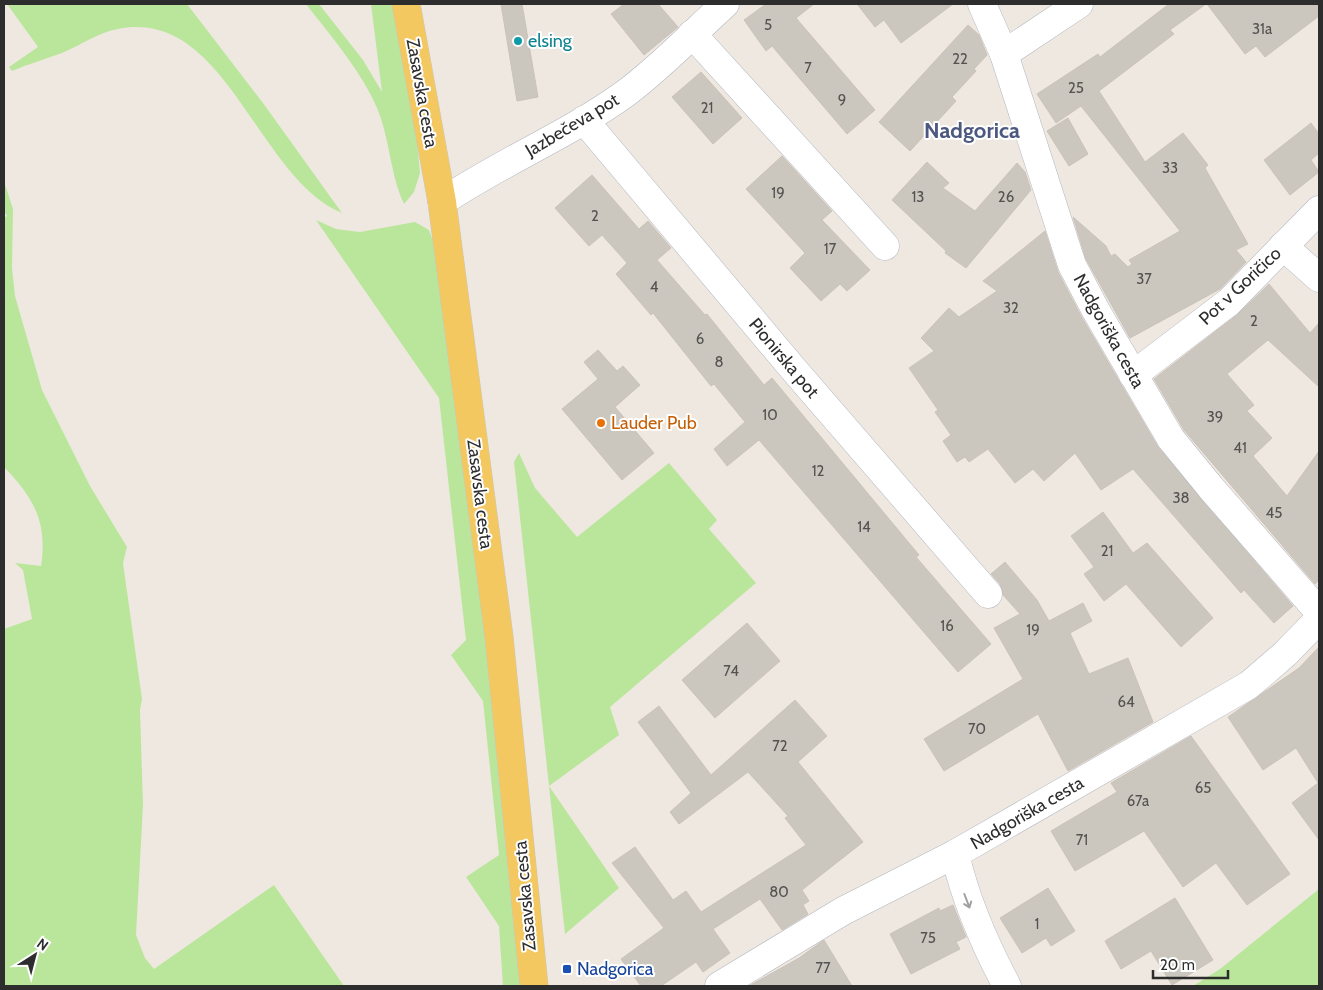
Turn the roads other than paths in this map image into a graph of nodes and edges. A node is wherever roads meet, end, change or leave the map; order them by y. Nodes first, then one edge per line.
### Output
1 (406, 4) edge
2 (725, 4) edge
3 (982, 4) edge
4 (1079, 4) edge
5 (692, 34) junction
6 (1004, 54) junction
7 (584, 120) junction
8 (442, 202) junction
9 (1319, 210) edge
10 (885, 246) dead end
11 (1283, 246) junction
12 (1319, 278) edge
13 (1133, 375) junction
14 (988, 594) dead end
15 (1317, 607) edge
16 (955, 854) junction
17 (534, 986) edge
18 (719, 986) edge
19 (1007, 986) edge

1 - 8 main road, Zasavska cesta
2 - 5 street, Jazbečeva pot
3 - 6 street, Nadgoriška cesta
4 - 6 street
5 - 7 street, Jazbečeva pot
5 - 10 street
6 - 13 street, Nadgoriška cesta
7 - 8 street, Jazbečeva pot
7 - 14 street, Pionirska pot
8 - 17 main road, Zasavska cesta
9 - 11 street, Pot v Goričico
11 - 12 street
11 - 13 street, Pot v Goričico
13 - 15 street, Nadgoriška cesta
15 - 16 street, Nadgoriška cesta
16 - 18 street, Nadgoriška cesta
16 -> 19 street

